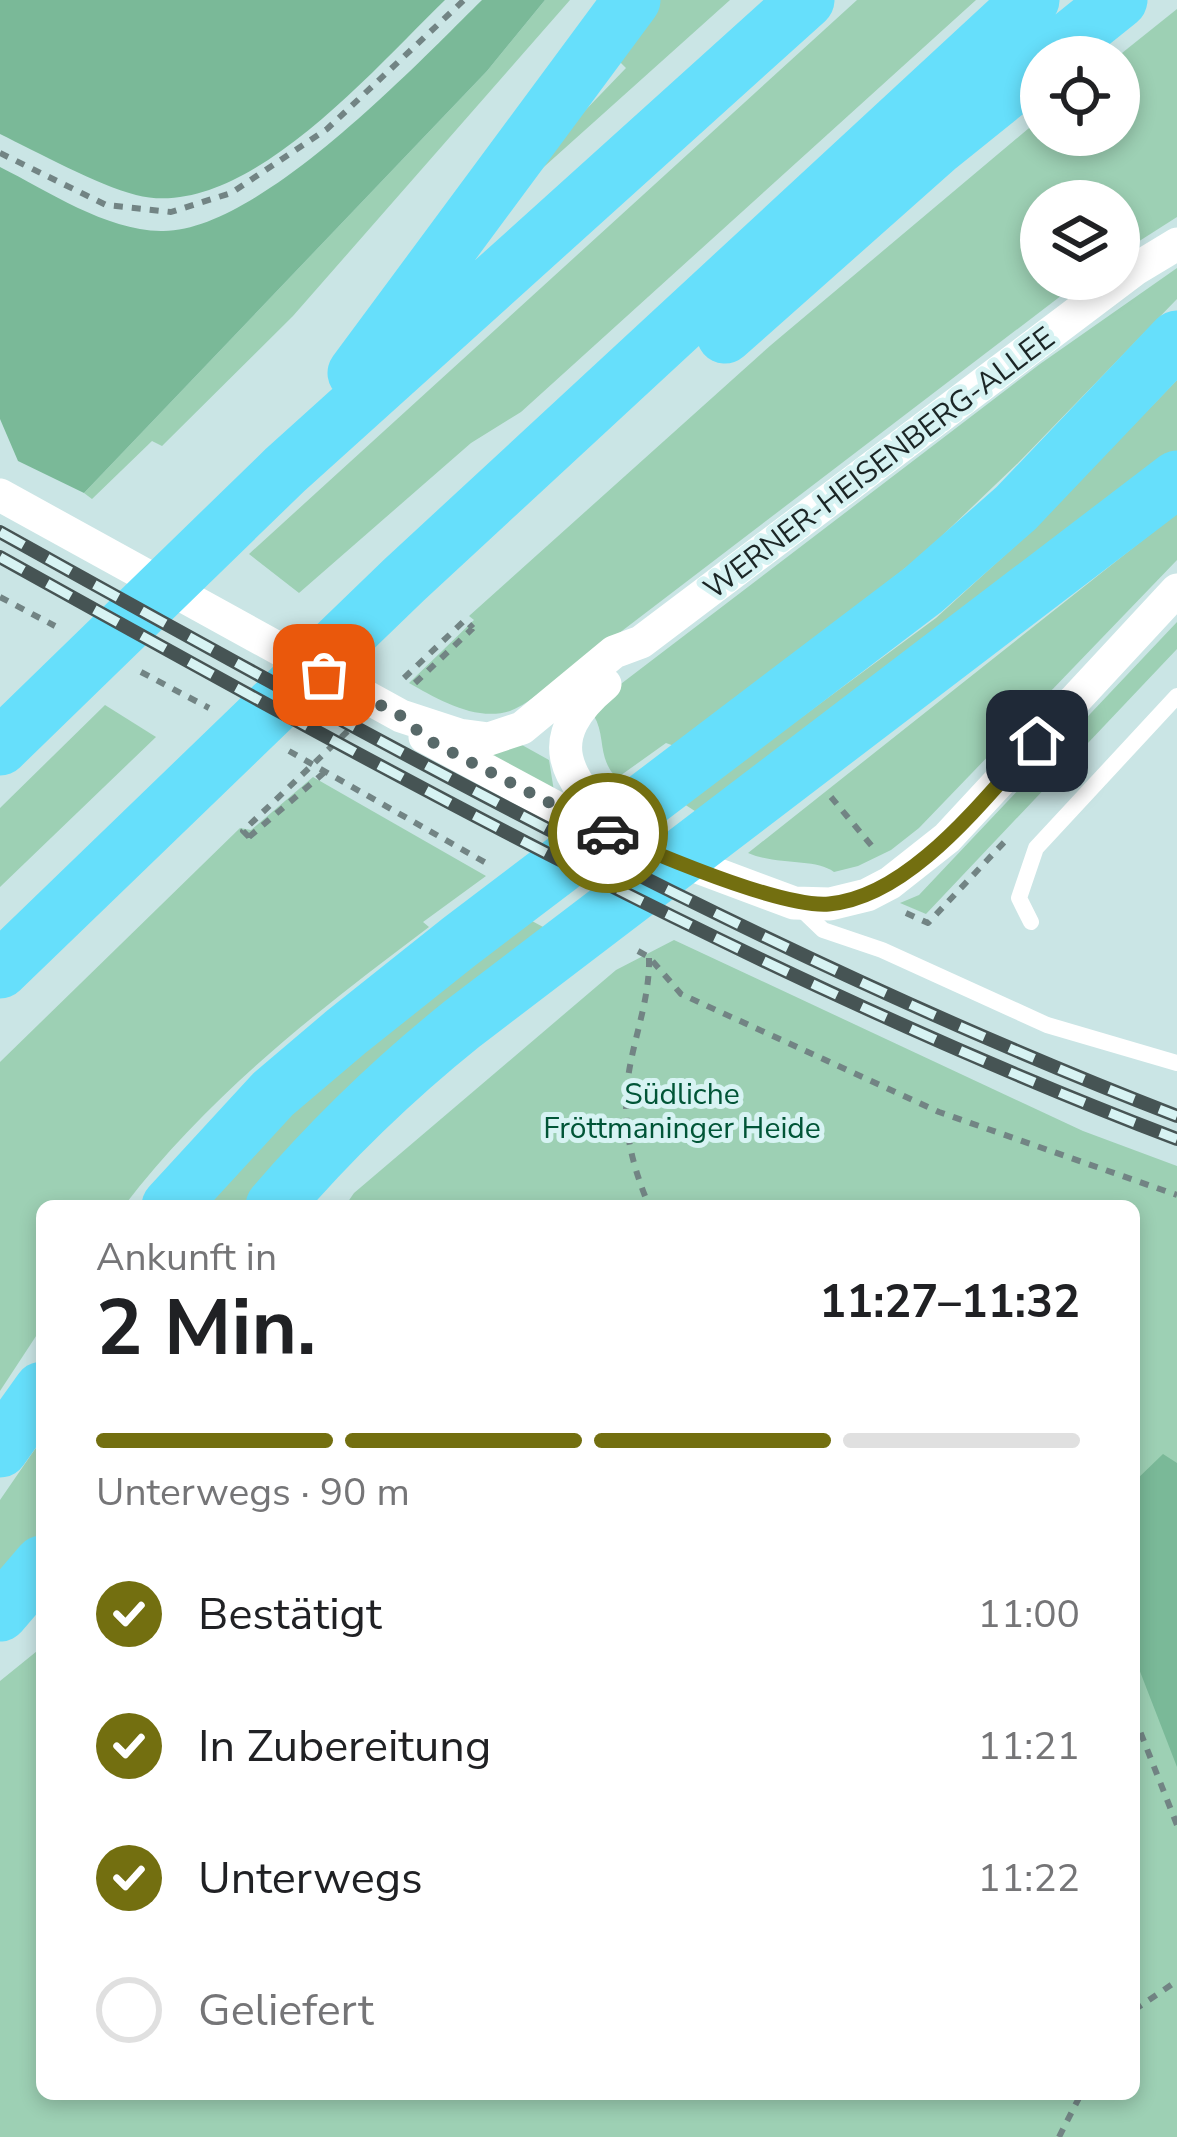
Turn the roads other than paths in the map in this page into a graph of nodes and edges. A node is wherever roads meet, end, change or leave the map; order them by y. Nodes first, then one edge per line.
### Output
1 (632, 0) edge
2 (806, 0) edge
3 (1031, 0) edge
4 (1118, 0) edge
5 (1074, 36) edge
6 (1020, 80) edge
7 (1177, 244) edge
8 (1177, 339) edge
9 (1177, 479) edge
10 (269, 485) junction
11 (0, 496) edge
12 (1177, 590) edge
13 (436, 601) junction
14 (640, 642) junction
15 (1177, 696) edge
16 (401, 716) junction
17 (15, 732) edge
18 (628, 842) junction
19 (794, 903) junction
20 (1031, 922) dead end
21 (0, 970) edge
22 (1177, 1063) edge
23 (176, 1200) edge
24 (279, 1200) edge
25 (36, 1398) edge
26 (0, 1449) edge
27 (36, 1571) edge
28 (0, 1613) edge

1 - 10 highway
2 - 10 highway
3 - 13 highway
4 - 5 highway
6 - 13 highway
7 - 14 street, WERNER-HEISENBERG-ALLEE
8 - 23 highway
9 - 24 highway
10 - 17 highway
11 - 16 street
12 - 19 street, WERNER-HEISENBERG-ALLEE
13 - 21 highway
14 - 16 street, WERNER-HEISENBERG-ALLEE
14 - 18 street, WERNER-HEISENBERG-ALLEE
15 - 20 lane
16 - 18 street, WERNER-HEISENBERG-ALLEE
18 - 19 street, WERNER-HEISENBERG-ALLEE
19 - 22 lane
25 - 26 highway
27 - 28 highway

